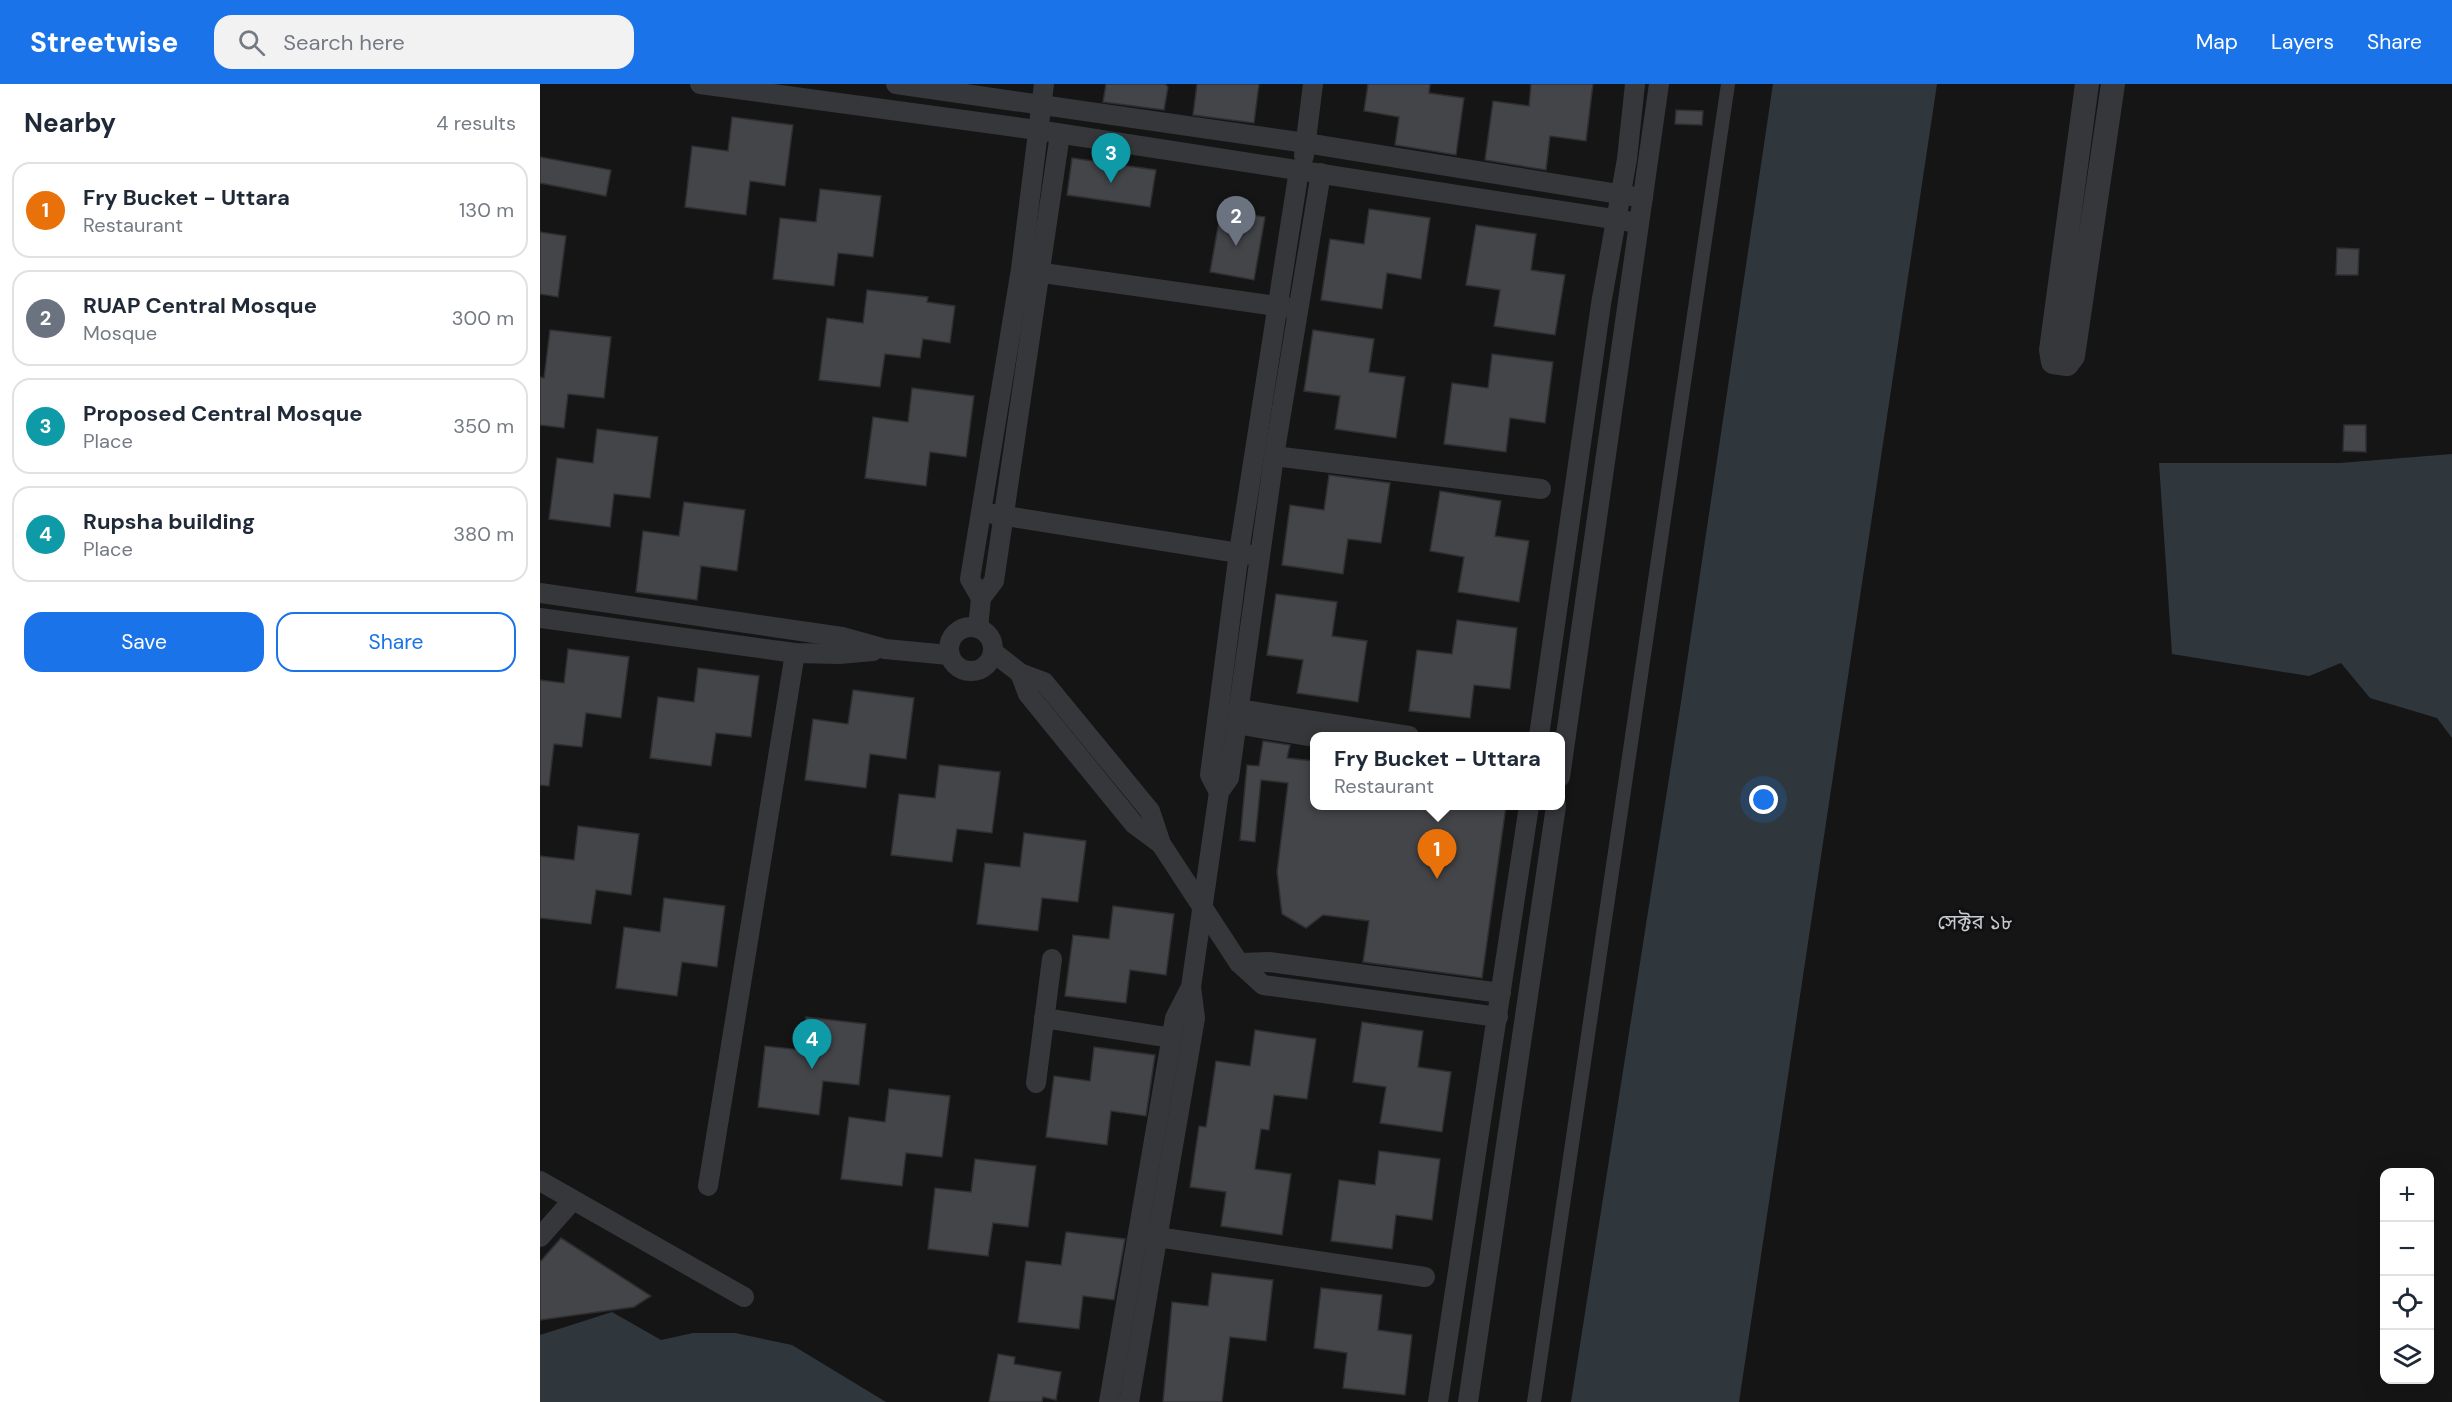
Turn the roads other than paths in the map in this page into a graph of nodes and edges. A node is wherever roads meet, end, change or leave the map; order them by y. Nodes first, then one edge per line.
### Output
1 (700, 84) edge
2 (896, 84) edge
3 (1313, 84) edge
4 (1635, 84) edge
5 (1659, 84) edge
6 (1728, 84) edge
7 (2087, 84) edge
8 (2113, 84) edge
9 (1043, 94) edge
10 (1038, 130) junction
11 (1059, 134) junction
12 (1306, 143) junction
13 (1308, 171) junction
14 (1621, 195) junction
15 (1643, 198) junction
16 (1617, 219) junction
17 (1640, 223) junction
18 (1021, 269) junction
19 (1041, 274) junction
20 (1278, 306) junction
21 (1299, 309) junction
22 (1274, 456) junction
23 (1541, 489) dead end
24 (981, 512) junction
25 (1259, 556) junction
26 (540, 593) edge
27 (981, 598) junction
28 (540, 618) edge
29 (978, 628) junction
30 (885, 649) junction
31 (993, 652) junction
32 (795, 653) junction
33 (949, 655) junction
34 (1237, 716) junction
35 (1375, 732) edge
36 (1540, 732) edge
37 (1310, 735) edge
38 (1565, 739) edge
39 (1219, 792) junction
40 (1528, 810) edge
41 (1555, 810) edge
42 (1202, 905) junction
43 (1052, 959) dead end
44 (1239, 963) junction
45 (1191, 987) junction
46 (1501, 993) junction
47 (1498, 1017) junction
48 (1044, 1018) junction
49 (1172, 1038) junction
50 (1036, 1083) dead end
51 (540, 1181) edge
52 (708, 1186) dead end
53 (573, 1200) junction
54 (1148, 1236) junction
55 (540, 1237) edge
56 (1425, 1277) dead end
57 (744, 1297) dead end
58 (1109, 1402) edge
59 (1129, 1402) edge
60 (1438, 1402) edge
61 (1468, 1402) edge
62 (1534, 1402) edge

1 - 10 street
2 - 9 street
3 - 12 street
4 - 14 street
5 - 15 street
6 - 62 street
7 - 8 street
9 - 10 street
9 - 12 street
10 - 11 street
10 - 18 street
11 - 13 street
11 - 19 street
12 - 13 street
12 - 14 street
13 - 16 street
13 - 20 street
13 - 21 street
14 - 15 street
14 - 16 street
15 - 17 street
16 - 17 street
16 - 36 street
17 - 38 street
18 - 19 street
18 - 24 street
19 - 20 street
19 - 27 street
20 - 21 street
20 - 39 street
21 - 22 street
22 - 23 street
22 - 25 street
24 - 25 street
24 - 27 street
25 - 34 street
26 - 30 street
27 - 29 street
28 - 32 street
29 - 31 street
29 - 33 street
30 - 32 street
30 - 33 street
31 - 33 street
31 - 42 street
32 - 52 street
34 - 35 street
34 - 37 street
34 - 39 street
39 - 42 street
40 - 46 street
41 - 61 street
42 - 44 street
42 - 45 street
43 - 48 street
44 - 46 street
44 - 47 street
45 - 49 street
45 - 54 street
46 - 47 street
47 - 60 street
48 - 49 street
48 - 50 street
49 - 54 street
51 - 53 street
53 - 55 street
53 - 57 street
54 - 56 street
54 - 58 street
54 - 59 street

